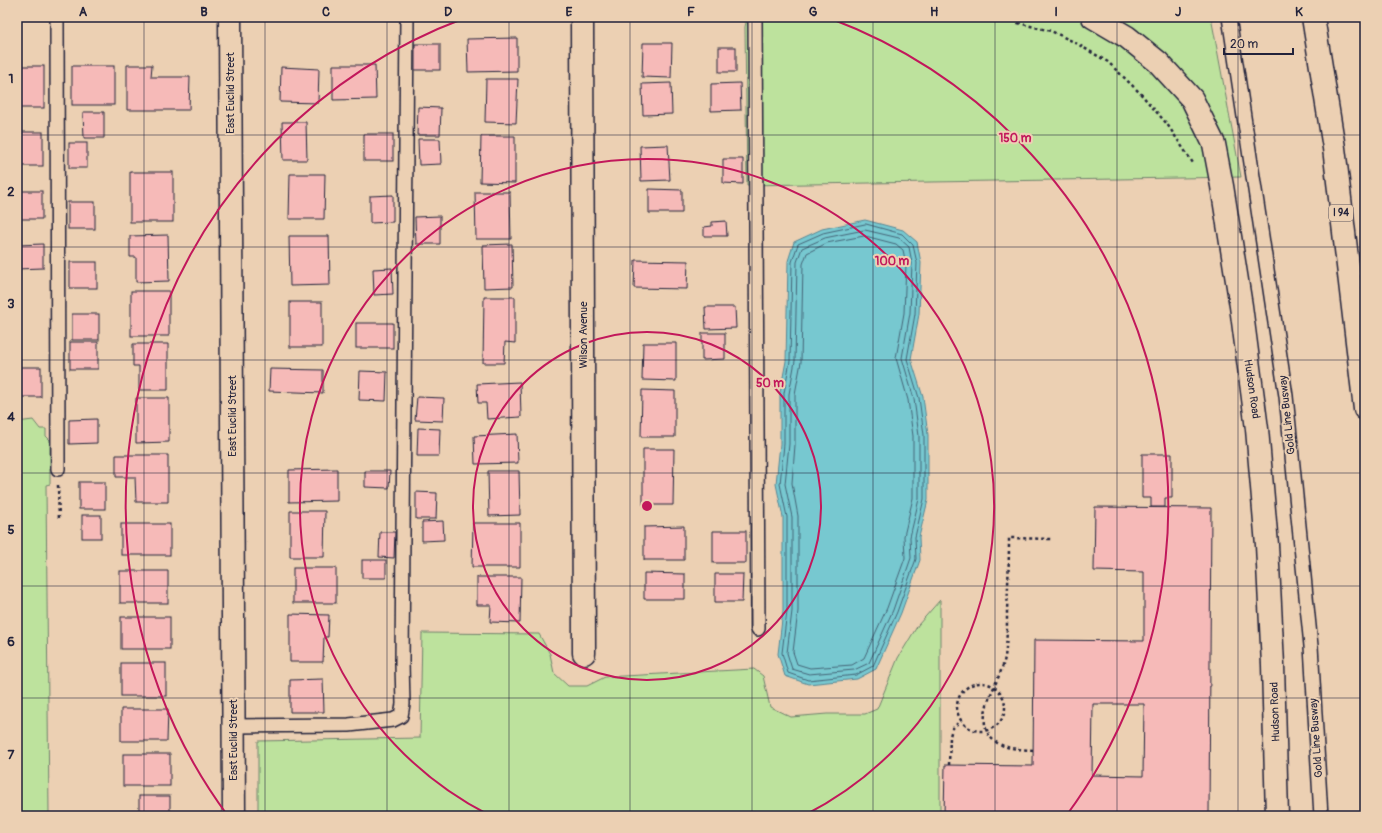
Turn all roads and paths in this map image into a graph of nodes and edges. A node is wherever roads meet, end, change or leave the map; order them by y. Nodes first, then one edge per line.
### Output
1 (57, 17) edge
2 (230, 17) edge
3 (408, 17) edge
4 (582, 17) edge
5 (754, 17) edge
6 (1019, 17) edge
7 (1093, 17) edge
8 (1229, 17) edge
9 (1313, 17) edge
10 (1194, 164) dead end
11 (1365, 409) edge
12 (58, 469) joint
13 (59, 521) dead end
14 (1051, 539) dead end
15 (758, 629) dead end
16 (584, 653) dead end
17 (995, 687) junction
18 (961, 720) junction
19 (233, 726) junction
20 (987, 730) junction
21 (1033, 750) dead end
22 (949, 765) dead end
23 (234, 816) edge
24 (1277, 816) edge
25 (1321, 816) edge

1 - 12 lane
2 - 19 main road, East Euclid Street
3 - 19 lane
4 - 16 main road, Wilson Avenue
5 - 15 lane
6 - 10 path
7 - 24 main road, Hudson Road
8 - 25 lane, Gold Line Busway
9 - 11 main road, I 94
12 - 13 path
14 - 17 path
17 - 18 path
17 - 20 path
17 - 20 path
18 - 20 path
18 - 22 path
19 - 23 main road, East Euclid Street
20 - 21 path

